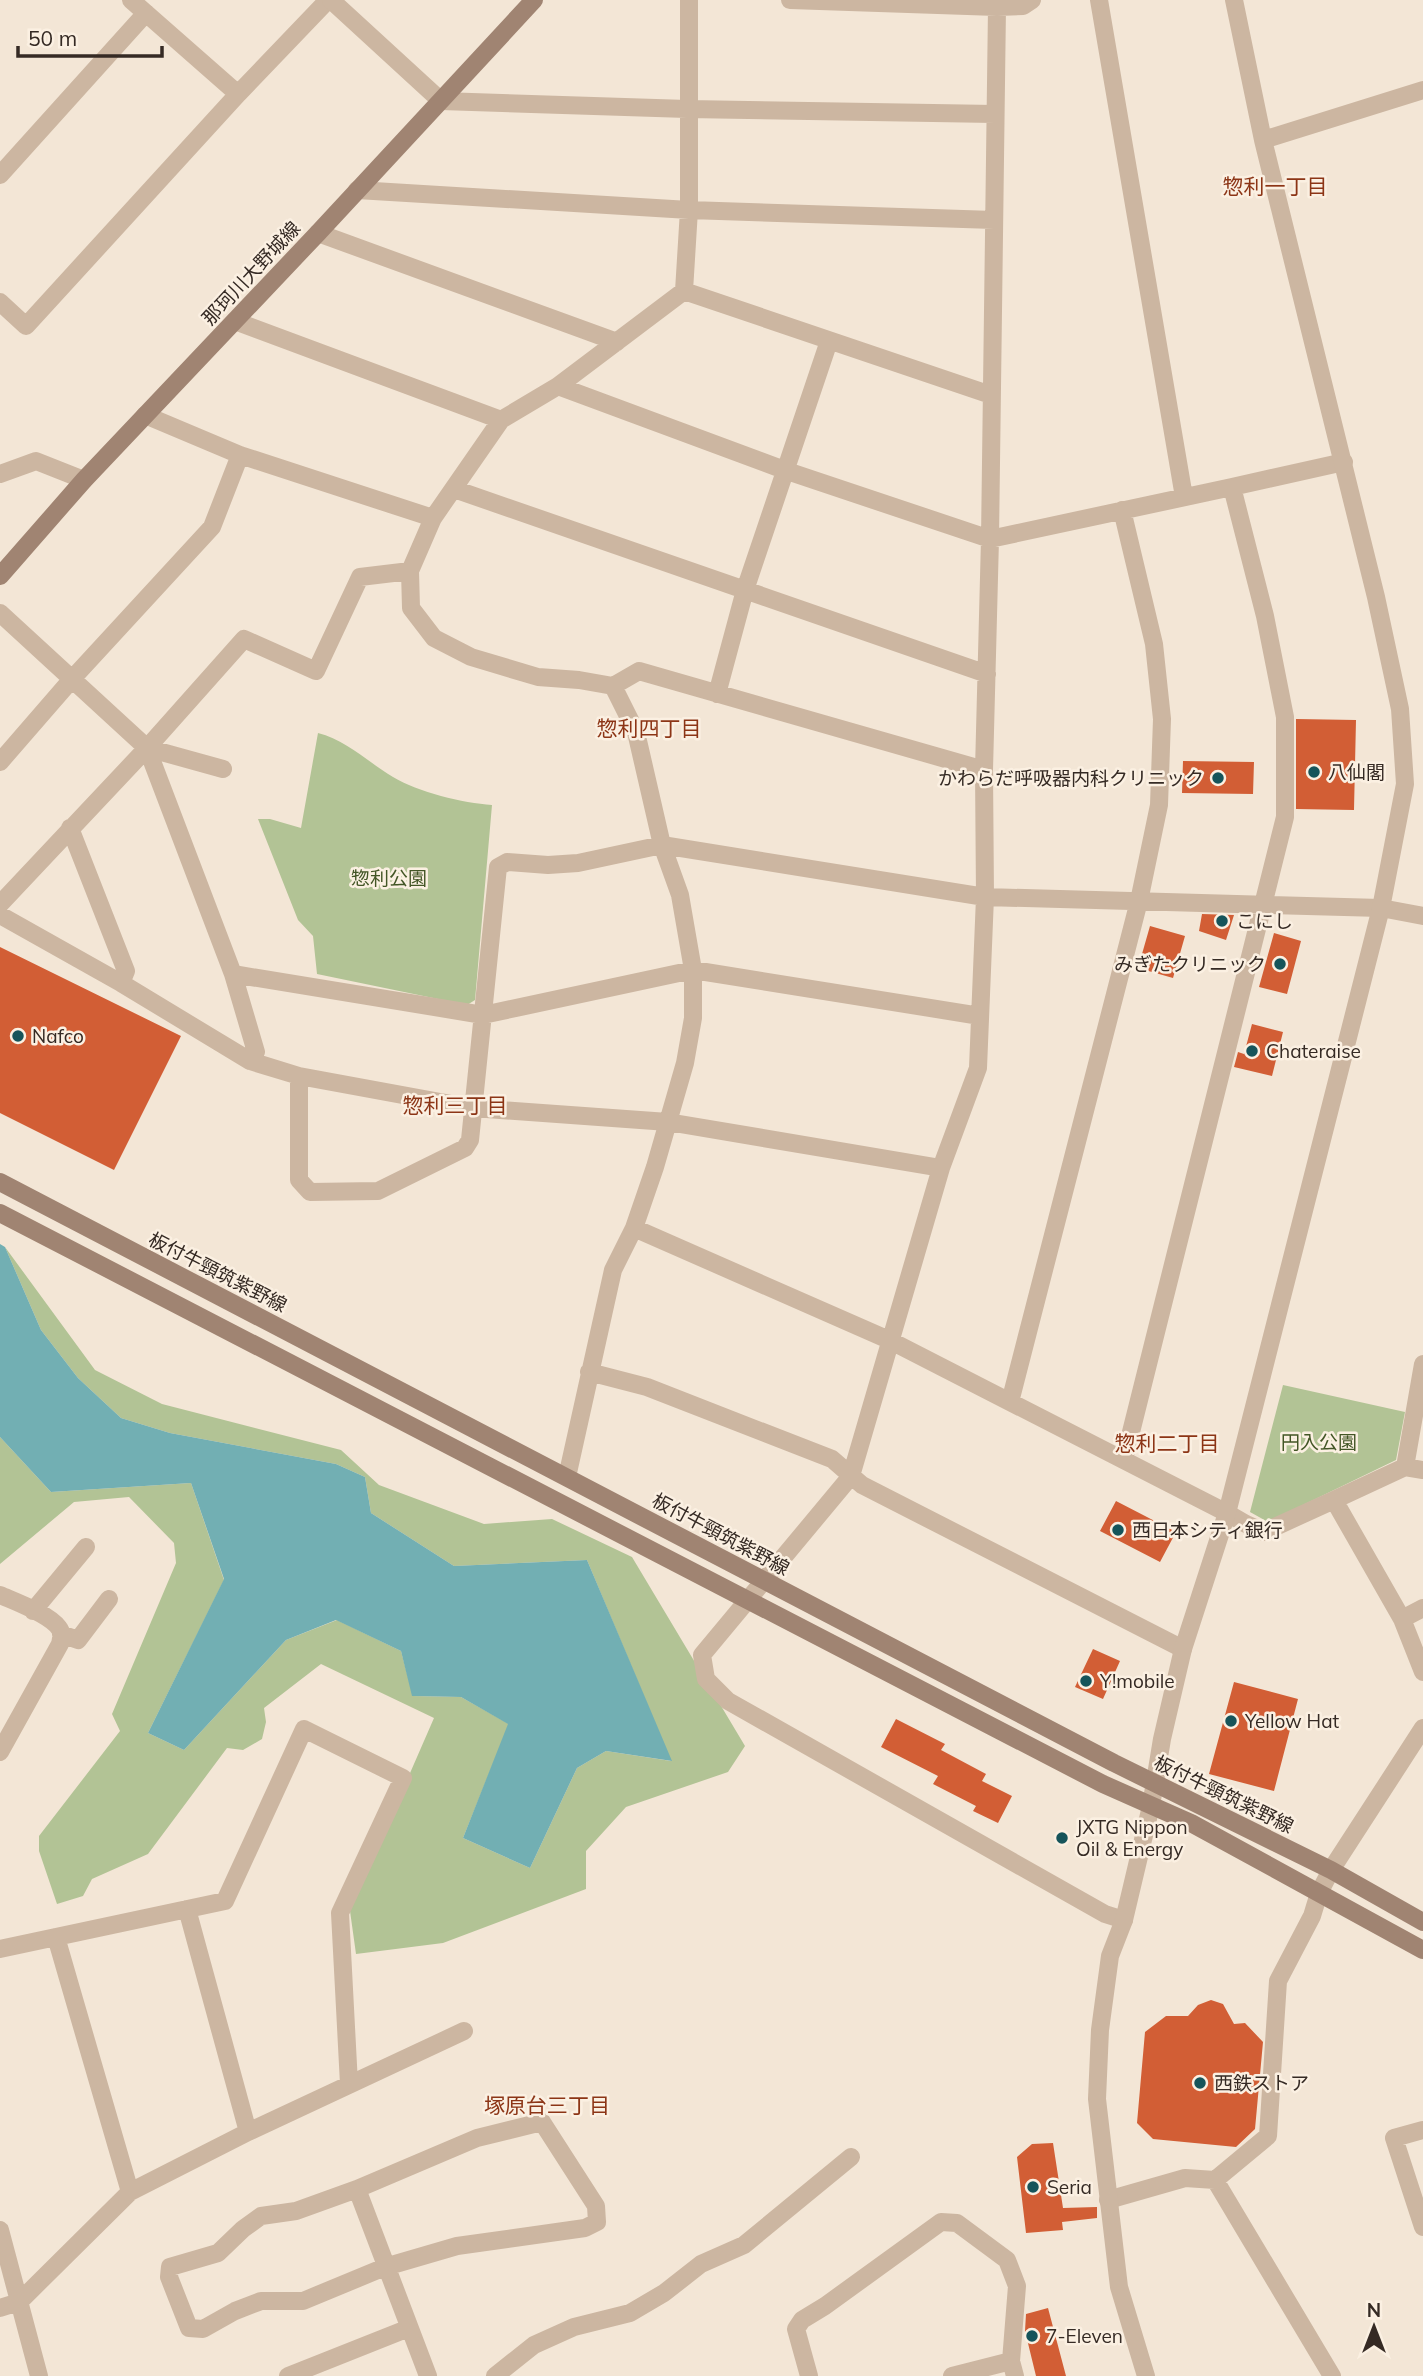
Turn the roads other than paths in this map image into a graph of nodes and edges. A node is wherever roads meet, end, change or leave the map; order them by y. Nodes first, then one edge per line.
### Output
1 (131, 0) edge
2 (329, 0) edge
3 (534, 0) edge
4 (689, 0) edge
5 (790, 0) edge
6 (1032, 0) edge
7 (1099, 0) edge
8 (1234, 0) edge
9 (953, 3) edge
10 (997, 8) junction
11 (146, 13) junction
12 (1423, 90) edge
13 (237, 94) junction
14 (441, 101) junction
15 (687, 109) junction
16 (995, 114) junction
17 (1264, 140) junction
18 (0, 175) edge
19 (357, 190) junction
20 (689, 210) junction
21 (994, 220) junction
22 (318, 233) junction
23 (684, 291) junction
24 (0, 302) edge
25 (235, 321) junction
26 (829, 341) junction
27 (617, 342) junction
28 (558, 386) junction
29 (991, 395) junction
30 (145, 415) junction
31 (501, 420) junction
32 (240, 455) junction
33 (1344, 462) junction
34 (787, 471) junction
35 (0, 474) edge
36 (84, 480) junction
37 (1232, 487) junction
38 (454, 489) junction
39 (1184, 497) junction
40 (1122, 510) junction
41 (433, 519) junction
42 (989, 539) junction
43 (410, 572) junction
44 (0, 576) edge
45 (745, 590) junction
46 (0, 613) edge
47 (986, 674) junction
48 (72, 679) junction
49 (613, 686) junction
50 (717, 694) junction
51 (147, 748) junction
52 (0, 762) edge
53 (223, 769) dead end
54 (984, 770) junction
55 (70, 828) junction
56 (662, 845) junction
57 (985, 897) junction
58 (1139, 901) junction
59 (0, 904) edge
60 (1264, 905) junction
61 (1381, 908) junction
62 (0, 915) edge
63 (1423, 916) edge
64 (693, 970) junction
65 (233, 974) junction
66 (121, 983) junction
67 (483, 1015) junction
68 (980, 1016) junction
69 (250, 1061) junction
70 (299, 1076) junction
71 (473, 1108) junction
72 (668, 1122) junction
73 (941, 1168) junction
74 (0, 1182) edge
75 (0, 1213) edge
76 (634, 1228) junction
77 (889, 1340) junction
78 (1423, 1364) edge
79 (589, 1372) junction
80 (1010, 1402) junction
81 (1124, 1460) junction
82 (1405, 1467) junction
83 (1423, 1470) edge
84 (851, 1476) junction
85 (567, 1477) junction
86 (1334, 1500) junction
87 (1227, 1513) junction
88 (86, 1547) dead end
89 (764, 1581) junction
90 (0, 1595) edge
91 (109, 1599) dead end
92 (749, 1600) junction
93 (1423, 1608) edge
94 (33, 1611) junction
95 (1402, 1619) junction
96 (61, 1634) junction
97 (1183, 1649) junction
98 (1423, 1672) edge
99 (1423, 1728) edge
100 (0, 1752) edge
101 (1155, 1784) junction
102 (1151, 1806) junction
103 (1331, 1870) junction
104 (1319, 1893) junction
105 (187, 1909) junction
106 (1124, 1920) junction
107 (1423, 1922) edge
108 (56, 1937) junction
109 (0, 1949) edge
110 (1423, 1950) edge
111 (464, 2031) dead end
112 (349, 2084) junction
113 (1423, 2130) edge
114 (248, 2132) junction
115 (852, 2157) dead end
116 (1215, 2180) junction
117 (357, 2189) junction
118 (130, 2192) junction
119 (1108, 2200) junction
120 (1423, 2227) edge
121 (0, 2230) edge
122 (386, 2267) junction
123 (19, 2302) junction
124 (0, 2308) edge
125 (409, 2328) junction
126 (1013, 2369) edge
127 (39, 2376) edge
128 (288, 2376) edge
129 (428, 2376) edge
130 (495, 2376) edge
131 (809, 2376) edge
132 (952, 2376) edge
133 (1146, 2376) edge
134 (1332, 2376) edge

1 - 11 street
2 - 13 street
2 - 14 street
3 - 14 main road, 那珂川大野城線
4 - 15 street
5 - 9 street
6 - 10 street
7 - 39 street
8 - 17 street
9 - 10 street
10 - 16 street
11 - 13 street
11 - 18 street
12 - 17 street
13 - 24 street
14 - 15 street
14 - 19 main road, 那珂川大野城線
15 - 16 street
15 - 20 street
16 - 21 street
17 - 33 street
19 - 20 street
19 - 22 main road, 那珂川大野城線
20 - 21 street
20 - 23 street
21 - 29 street
22 - 25 main road, 那珂川大野城線
22 - 27 street
23 - 26 street
23 - 27 street
25 - 30 main road, 那珂川大野城線
25 - 31 street
26 - 29 street
26 - 34 street
27 - 28 street
28 - 31 street
28 - 34 street
29 - 42 street
30 - 32 street
30 - 36 main road, 那珂川大野城線
31 - 38 street
32 - 41 street
32 - 48 street
33 - 37 street
33 - 61 street
34 - 42 street
34 - 45 street
35 - 36 street
36 - 44 main road, 那珂川大野城線
37 - 39 street
37 - 60 street
38 - 41 street
38 - 45 street
39 - 40 street
40 - 42 street
40 - 58 street
41 - 43 street
42 - 47 street
43 - 49 street
43 - 51 street
45 - 47 street
45 - 50 street
46 - 48 street
47 - 54 street
48 - 51 street
48 - 52 street
49 - 50 street
49 - 56 street
50 - 54 street
51 - 53 street
51 - 55 street
51 - 65 street
54 - 57 street
55 - 59 street
55 - 66 street
56 - 57 street
56 - 64 street
56 - 67 street
57 - 58 street
57 - 68 street
58 - 60 street
58 - 80 street
60 - 61 street
60 - 81 street
61 - 63 street
61 - 87 street
62 - 66 street
64 - 67 street
64 - 68 street
64 - 72 street
65 - 67 street
65 - 69 street
66 - 69 street
67 - 71 street
68 - 73 street
69 - 70 street
70 - 71 street
70 - 71 street
71 - 72 street
72 - 73 street
72 - 76 street
73 - 77 street
74 - 85 main road, 板付牛頸筑紫野線
75 - 92 main road
76 - 77 street
76 - 79 street
77 - 80 street
77 - 84 street
78 - 82 street
79 - 84 street
79 - 85 street
80 - 81 street
81 - 87 street
82 - 83 street
82 - 86 street
84 - 89 street
84 - 97 street
85 - 89 main road, 板付牛頸筑紫野線
86 - 87 street
86 - 95 street
87 - 97 street
88 - 94 street
89 - 92 street
89 - 101 main road, 板付牛頸筑紫野線
90 - 94 street
91 - 96 street
92 - 102 main road
92 - 106 street
93 - 95 street
94 - 96 street
95 - 98 street
96 - 100 street
97 - 101 street
99 - 103 street
101 - 102 street
101 - 103 main road, 板付牛頸筑紫野線
102 - 104 main road
102 - 106 street
103 - 104 street
103 - 107 main road, 板付牛頸筑紫野線
104 - 110 main road
104 - 116 street
105 - 108 street
105 - 112 street
105 - 114 street
106 - 119 street
108 - 109 street
108 - 118 street
111 - 112 street
112 - 114 street
113 - 120 street
114 - 118 street
115 - 130 street
116 - 119 street
116 - 134 street
117 - 122 street
117 - 122 street
117 - 122 street
118 - 123 street
119 - 133 street
121 - 123 street
122 - 125 street
123 - 124 street
123 - 127 street
125 - 128 street
125 - 129 street
126 - 131 street
126 - 132 street

